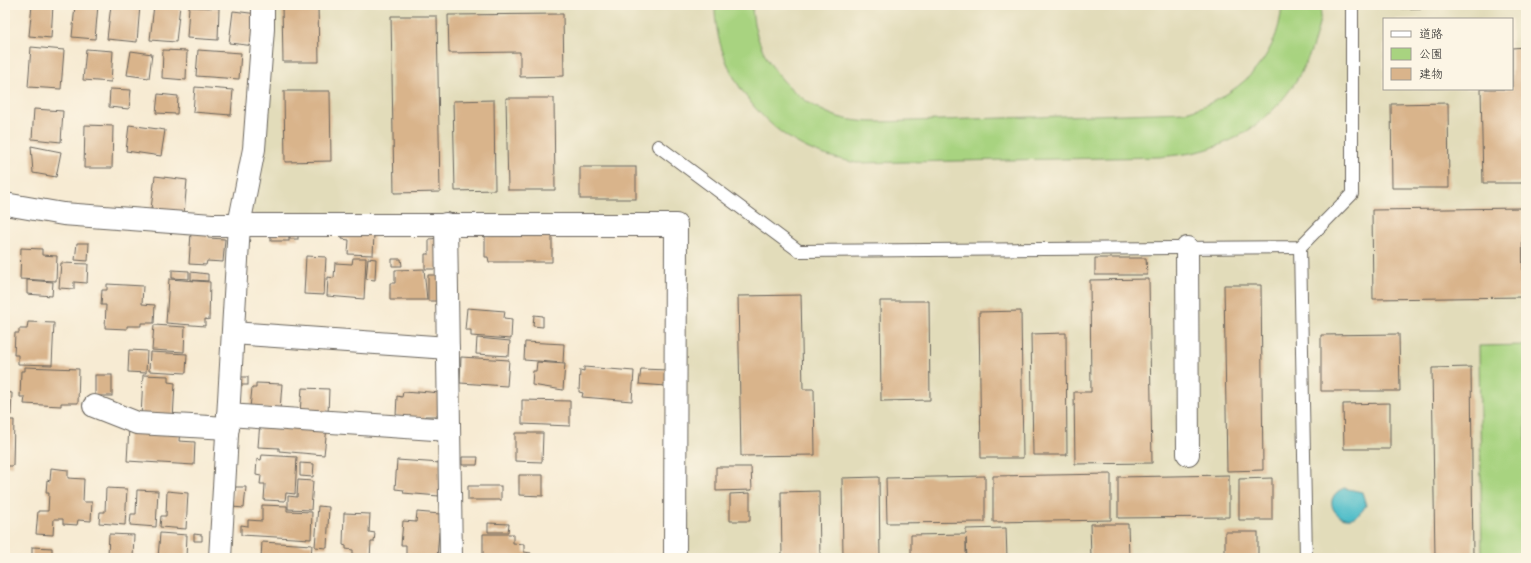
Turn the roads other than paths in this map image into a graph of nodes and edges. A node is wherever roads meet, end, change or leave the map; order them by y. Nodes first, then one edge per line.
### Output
1 (263, 5) edge
2 (1352, 5) edge
3 (658, 146) dead end
4 (5, 204) edge
5 (446, 224) junction
6 (239, 225) junction
7 (1300, 247) junction
8 (1187, 248) junction
9 (233, 333) junction
10 (448, 348) junction
11 (94, 406) dead end
12 (228, 422) junction
13 (449, 430) junction
14 (1188, 454) dead end
15 (220, 558) edge
16 (451, 558) edge
17 (675, 558) edge
18 (1306, 558) edge

1 - 6 street
2 - 7 lane
3 - 8 lane
4 - 6 street
5 - 6 street
5 - 10 street
5 - 17 street
6 - 9 street
7 - 8 lane
7 - 18 lane
8 - 14 street
9 - 10 street
9 - 12 street
10 - 13 street
11 - 12 street
12 - 13 street
12 - 15 street
13 - 16 street

